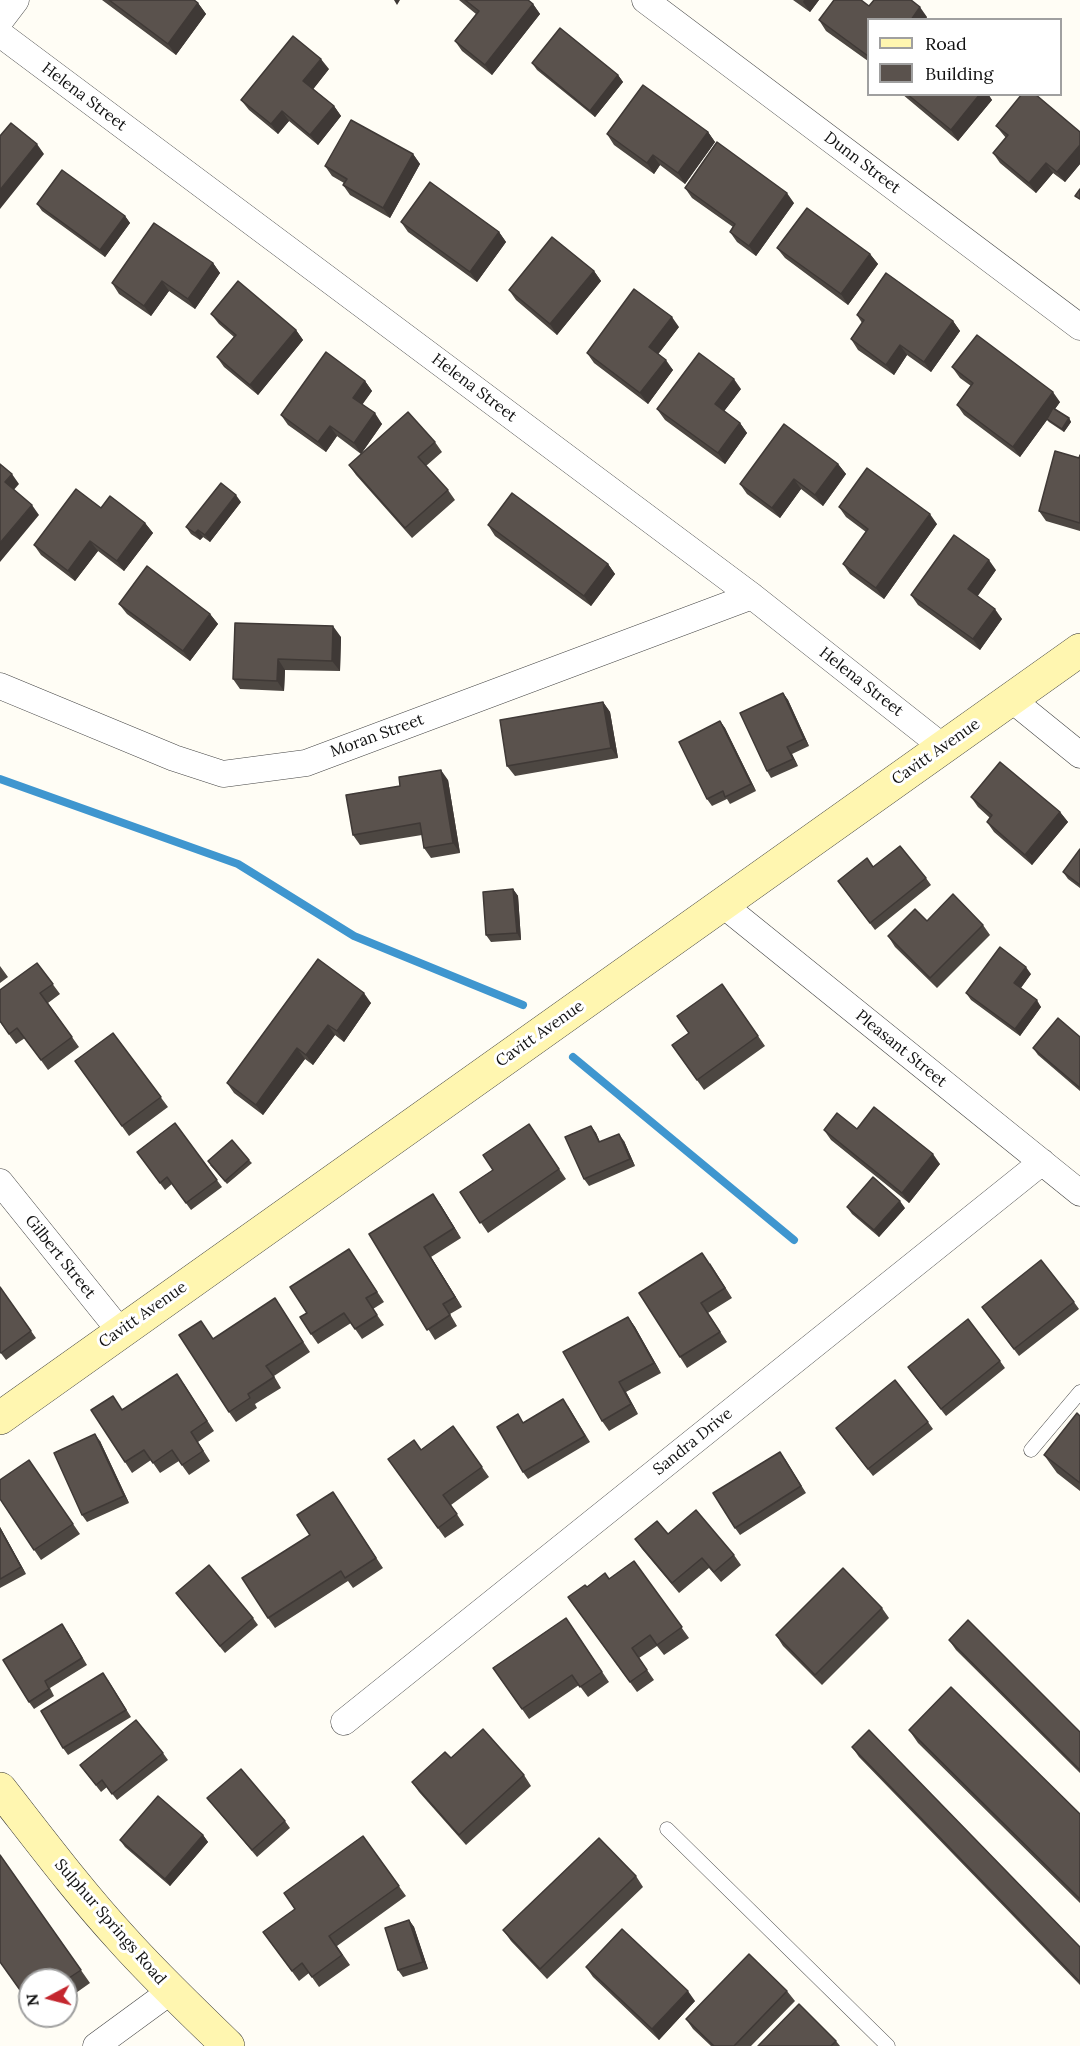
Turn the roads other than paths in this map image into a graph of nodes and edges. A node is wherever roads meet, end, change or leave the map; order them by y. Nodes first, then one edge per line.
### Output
1 (16, 0) edge
2 (645, 0) edge
3 (0, 21) edge
4 (0, 34) edge
5 (1080, 327) edge
6 (752, 596) junction
7 (1080, 650) edge
8 (0, 686) edge
9 (1011, 699) junction
10 (943, 747) junction
11 (1080, 755) edge
12 (722, 904) junction
13 (1042, 1162) junction
14 (0, 1182) edge
15 (1080, 1193) edge
16 (120, 1331) junction
17 (1080, 1392) edge
18 (0, 1418) edge
19 (1031, 1450) dead end
20 (344, 1722) dead end
21 (0, 1789) edge
22 (667, 1829) dead end
23 (171, 1991) junction
24 (96, 2046) edge
25 (228, 2046) edge
26 (888, 2046) edge

1 - 3 street
2 - 5 street, Dunn Street
4 - 6 street, Helena Street
6 - 8 street, Moran Street
6 - 10 street, Helena Street
7 - 9 street, Cavitt Avenue
9 - 10 street, Cavitt Avenue
9 - 11 street
10 - 12 street, Cavitt Avenue
12 - 13 street, Pleasant Street
12 - 16 street, Cavitt Avenue
13 - 15 street, Pleasant Street
13 - 20 street, Sandra Drive
14 - 16 street, Gilbert Street
16 - 18 street, Cavitt Avenue
17 - 19 lane
21 - 23 street, Sulphur Springs Road
22 - 26 lane
23 - 24 street
23 - 25 street, Sulphur Springs Road

